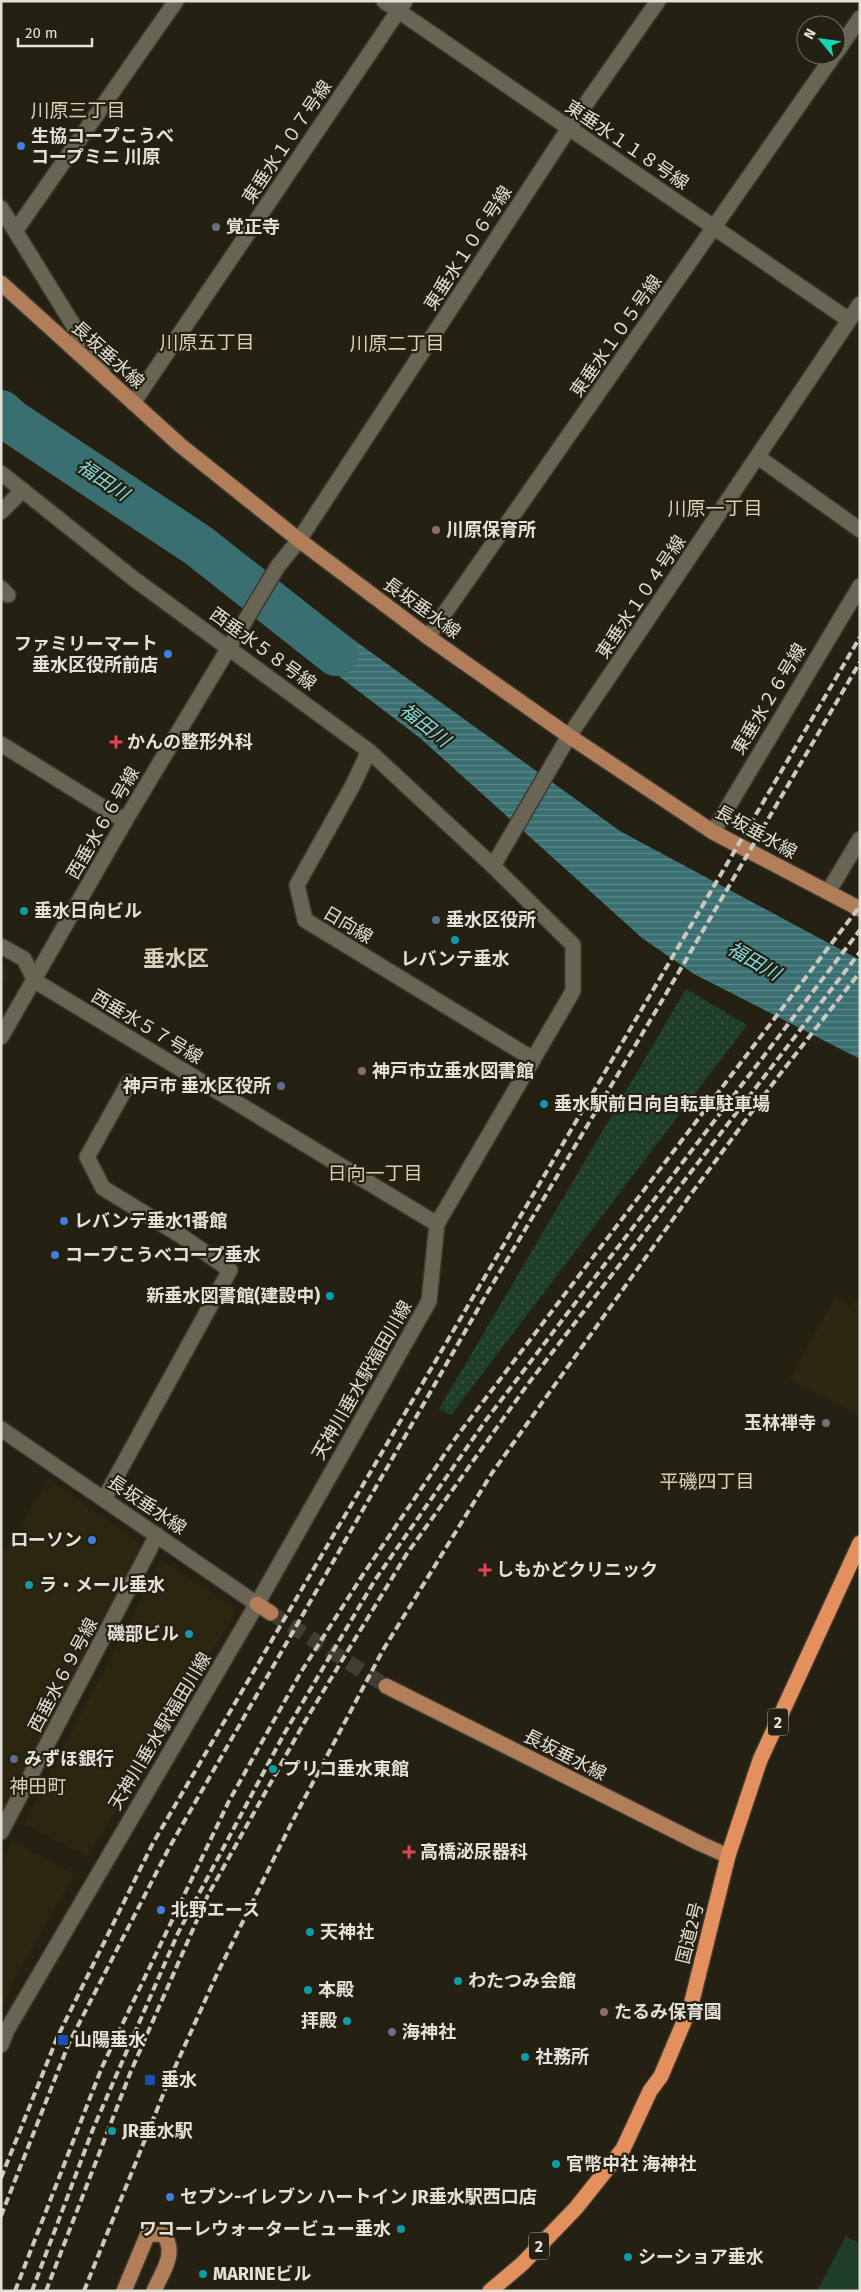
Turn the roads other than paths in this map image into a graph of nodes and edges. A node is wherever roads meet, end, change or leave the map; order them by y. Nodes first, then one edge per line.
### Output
1 (176, 1) edge
2 (384, 1) edge
3 (658, 1) edge
4 (402, 6) edge
5 (860, 18) edge
6 (846, 38) edge
7 (827, 65) edge
8 (569, 128) junction
9 (1, 208) edge
10 (714, 228) junction
11 (16, 230) junction
12 (1, 283) edge
13 (860, 304) edge
14 (849, 320) junction
15 (107, 379) junction
16 (133, 403) junction
17 (758, 457) junction
18 (1, 473) edge
19 (22, 490) junction
20 (1, 512) edge
21 (860, 530) edge
22 (299, 540) junction
23 (860, 586) edge
24 (239, 629) joint
25 (428, 637) junction
26 (228, 646) junction
27 (569, 736) junction
28 (1, 744) edge
29 (369, 751) junction
30 (125, 821) junction
31 (713, 832) junction
32 (860, 839) edge
33 (493, 866) junction
34 (828, 892) junction
35 (860, 909) edge
36 (1, 946) edge
37 (35, 980) junction
38 (1, 1037) edge
39 (533, 1059) junction
40 (129, 1082) dead end
41 (437, 1224) junction
42 (1, 1429) edge
43 (104, 1499) junction
44 (158, 1535) junction
45 (860, 1543) edge
46 (257, 1604) junction
47 (271, 1613) tunnel mouth
48 (386, 1686) tunnel mouth
49 (3, 1824) edge
50 (728, 1856) junction
51 (1, 2045) edge
52 (124, 2291) edge
53 (154, 2291) edge
54 (490, 2291) edge

1 - 11 street
2 - 4 street, 東垂水１１８号線
3 - 8 street, 東垂水１０６号線
4 - 8 street, 東垂水１１８号線
4 - 16 street, 東垂水１０７号線
5 - 6 street, 東垂水１０５号線
7 - 10 street, 東垂水１０５号線
8 - 10 street, 東垂水１１８号線
8 - 22 street, 東垂水１０６号線
9 - 11 street
10 - 14 street, 東垂水１１８号線
10 - 25 street, 東垂水１０５号線
11 - 15 street
12 - 15 main road, 長坂垂水線
13 - 14 street, 東垂水１０４号線
14 - 17 street, 東垂水１０４号線
15 - 16 main road, 長坂垂水線
16 - 22 main road, 長坂垂水線
17 - 21 street
17 - 27 street, 東垂水１０４号線
18 - 19 street, 西垂水５８号線
19 - 20 street
19 - 26 street, 西垂水５８号線
22 - 24 street, 東垂水１０６号線
22 - 25 main road, 長坂垂水線
23 - 31 street, 東垂水２６号線
24 - 26 street, 西垂水６６号線
25 - 27 main road, 長坂垂水線
26 - 29 street, 西垂水５８号線
26 - 30 street, 西垂水６６号線
27 - 31 main road, 長坂垂水線
27 - 33 street
28 - 30 street
29 - 33 street, 西垂水５８号線
29 - 39 street, 日向線
30 - 37 street, 西垂水６６号線
31 - 34 main road, 長坂垂水線
32 - 34 street
33 - 39 street, 天神川垂水駅福田川線
34 - 35 main road, 長坂垂水線
36 - 37 street, 西垂水５７号線
37 - 38 street, 西垂水６６号線
37 - 41 street, 西垂水５７号線
39 - 41 street, 天神川垂水駅福田川線
40 - 43 street
41 - 46 street, 天神川垂水駅福田川線
42 - 43 street, 長坂垂水線
43 - 44 street, 長坂垂水線
44 - 46 street, 長坂垂水線
44 - 49 street, 西垂水６９号線
45 - 50 highway, 国道2号 / 2
46 - 47 main road, 長坂垂水線
46 - 51 street, 天神川垂水駅福田川線
48 - 50 main road, 長坂垂水線
50 - 54 highway, 国道2号 / 2
52 - 53 main road

